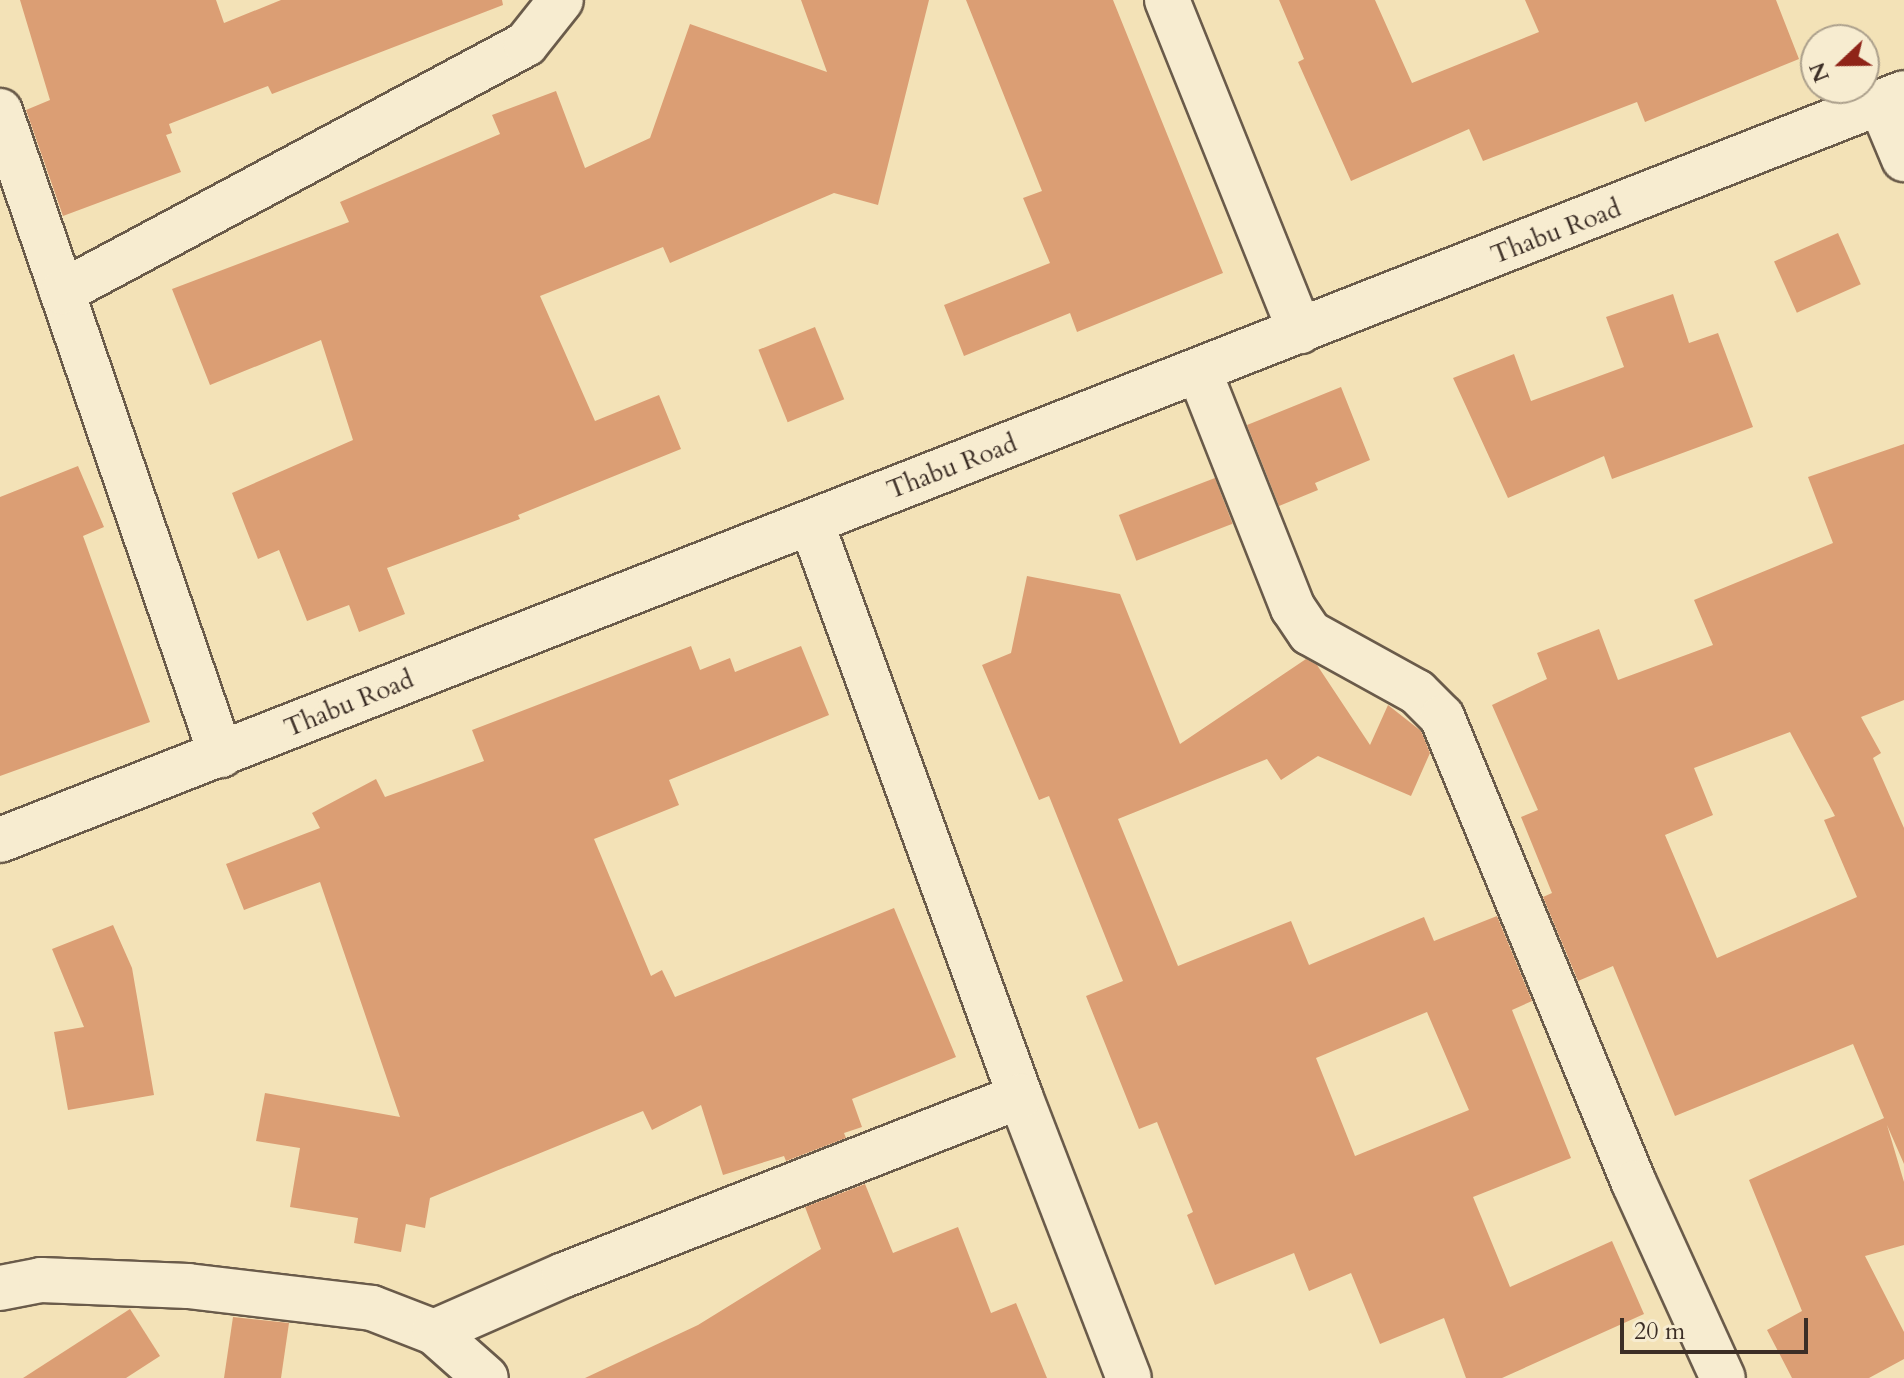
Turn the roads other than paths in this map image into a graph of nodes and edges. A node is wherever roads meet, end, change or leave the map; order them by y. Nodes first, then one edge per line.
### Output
1 (561, 0) edge
2 (1167, 0) edge
3 (1892, 97) edge
4 (0, 111) edge
5 (1904, 159) edge
6 (62, 292) junction
7 (1300, 331) junction
8 (1199, 371) junction
9 (811, 522) junction
10 (221, 755) junction
11 (0, 840) edge
12 (1020, 1096) junction
13 (0, 1288) edge
14 (434, 1332) junction
15 (486, 1378) edge
16 (1129, 1378) edge
17 (1723, 1378) edge

1 - 6 street
2 - 7 street
3 - 5 street
3 - 7 street, Thabu Road
4 - 6 street
6 - 10 street
7 - 8 street, Thabu Road
8 - 9 street, Thabu Road
8 - 17 street
9 - 10 street, Thabu Road
9 - 12 street
10 - 11 street, Thabu Road
12 - 14 street
12 - 16 street
13 - 14 street
14 - 15 street

